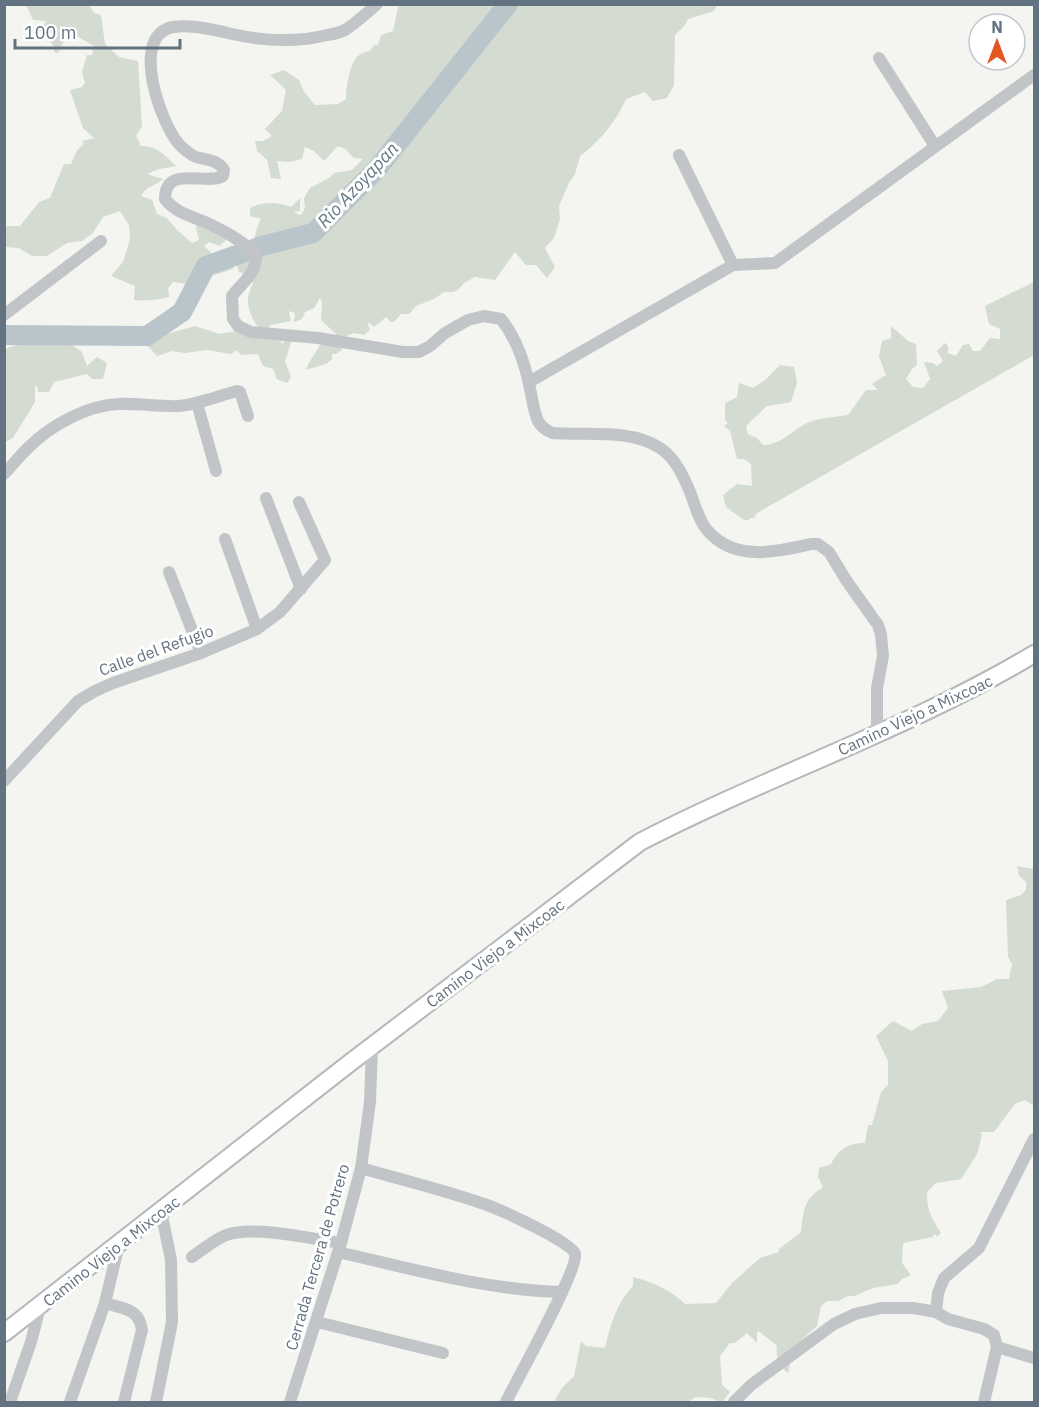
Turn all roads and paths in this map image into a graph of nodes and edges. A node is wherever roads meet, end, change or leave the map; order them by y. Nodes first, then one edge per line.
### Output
1 (377, 4) edge
2 (879, 58) dead end
3 (1035, 75) edge
4 (935, 146) junction
5 (679, 155) dead end
6 (101, 241) dead end
7 (733, 265) junction
8 (4, 315) edge
9 (529, 382) junction
10 (197, 403) junction
11 (248, 416) dead end
12 (216, 471) dead end
13 (4, 474) edge
14 (266, 498) dead end
15 (299, 502) dead end
16 (225, 538) dead end
17 (170, 572) dead end
18 (301, 589) junction
19 (257, 629) junction
20 (201, 653) junction
21 (1035, 654) edge
22 (877, 734) junction
23 (4, 781) edge
24 (372, 1047) junction
25 (1035, 1139) edge
26 (361, 1168) junction
27 (161, 1211) junction
28 (119, 1244) junction
29 (339, 1248) junction
30 (192, 1257) dead end
31 (562, 1292) junction
32 (105, 1302) junction
33 (40, 1306) junction
34 (936, 1312) junction
35 (316, 1322) junction
36 (4, 1333) edge
37 (997, 1347) junction
38 (443, 1353) dead end
39 (1035, 1358) edge
40 (10, 1402) edge
41 (70, 1402) edge
42 (124, 1402) edge
43 (156, 1402) edge
44 (290, 1402) edge
45 (506, 1402) edge
46 (734, 1402) edge
47 (984, 1402) edge

1 - 9 street
2 - 4 street
3 - 4 street
4 - 7 street
5 - 7 street
6 - 8 street
7 - 9 street
9 - 22 street
10 - 11 street
10 - 12 street
10 - 13 street
14 - 18 street
15 - 18 street, Calle del Refugio
16 - 19 street
17 - 20 street
18 - 19 street, Calle del Refugio
19 - 20 street, Calle del Refugio
20 - 23 street, Calle del Refugio
21 - 22 main road, Camino Viejo a Mixcoac
22 - 24 main road, Camino Viejo a Mixcoac
24 - 26 street, Cerrada Tercera de Potrero
24 - 27 main road, Camino Viejo a Mixcoac
25 - 34 street
26 - 29 street, Cerrada Tercera de Potrero
26 - 31 street
27 - 28 main road, Camino Viejo a Mixcoac
27 - 43 street
28 - 32 street
28 - 33 main road, Camino Viejo a Mixcoac
29 - 30 street
29 - 31 street
29 - 35 street, Cerrada Tercera de Potrero
31 - 45 street
32 - 41 street
32 - 42 street
33 - 36 main road, Camino Viejo a Mixcoac
33 - 40 street
34 - 37 street
34 - 46 street
35 - 38 street
35 - 44 street, Cerrada Tercera de Potrero
37 - 39 street
37 - 47 street

